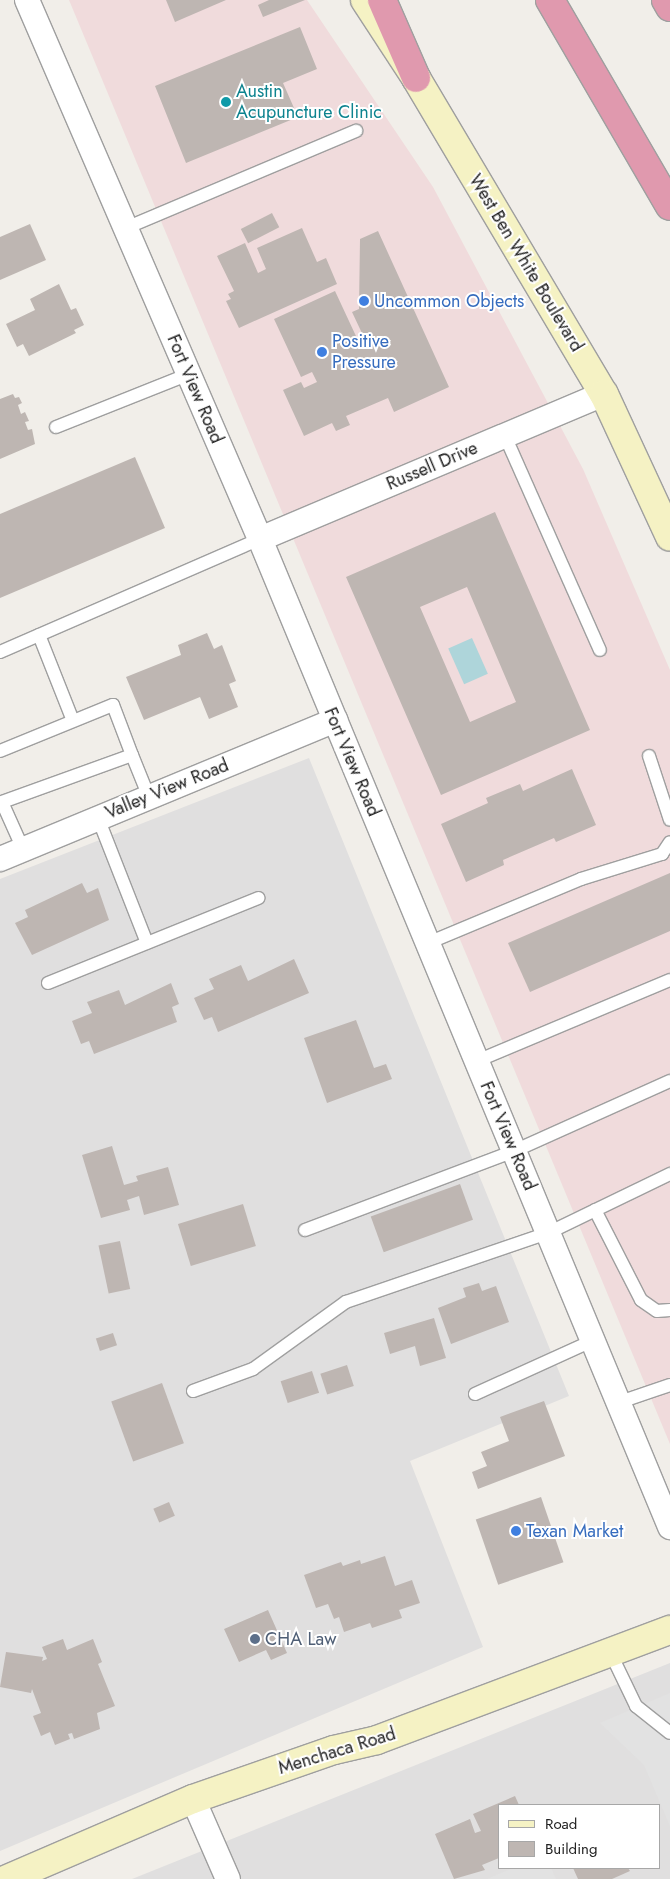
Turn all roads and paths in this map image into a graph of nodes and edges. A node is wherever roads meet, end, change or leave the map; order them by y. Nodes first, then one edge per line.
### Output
1 (27, 0) edge
2 (365, 0) edge
3 (382, 0) edge
4 (550, 0) edge
5 (666, 0) edge
6 (670, 7) edge
7 (416, 78) junction
8 (356, 131) dead end
9 (670, 206) edge
10 (126, 228) junction
11 (189, 374) junction
12 (604, 394) junction
13 (56, 428) dead end
14 (505, 436) junction
15 (670, 537) edge
16 (260, 539) junction
17 (39, 635) junction
18 (600, 650) dead end
19 (0, 652) edge
20 (335, 720) junction
21 (73, 721) junction
22 (0, 751) edge
23 (132, 755) junction
24 (649, 756) dead end
25 (149, 797) junction
26 (1, 800) edge
27 (98, 818) junction
28 (670, 820) edge
29 (670, 842) edge
30 (23, 849) junction
31 (0, 859) edge
32 (258, 898) dead end
33 (147, 943) junction
34 (428, 943) junction
35 (670, 980) edge
36 (48, 984) dead end
37 (477, 1061) junction
38 (670, 1081) edge
39 (514, 1150) junction
40 (670, 1174) edge
41 (595, 1210) junction
42 (304, 1230) dead end
43 (548, 1233) junction
44 (670, 1310) edge
45 (592, 1341) junction
46 (670, 1385) edge
47 (194, 1391) dead end
48 (475, 1394) dead end
49 (617, 1403) junction
50 (670, 1527) edge
51 (670, 1630) edge
52 (611, 1654) junction
53 (670, 1733) edge
54 (193, 1799) junction
55 (6, 1879) edge
56 (228, 1879) edge

1 - 10 street, Fort View Road
2 - 7 main road, West Ben White Boulevard
3 - 7 highway
4 - 9 highway
5 - 6 highway
7 - 12 main road, West Ben White Boulevard
8 - 10 lane
10 - 11 street, Fort View Road
11 - 13 lane
11 - 16 street, Fort View Road
12 - 14 street, Russell Drive
12 - 15 main road, West Ben White Boulevard
14 - 16 street, Russell Drive
14 - 18 lane
16 - 17 lane
16 - 20 street, Fort View Road
17 - 19 lane
17 - 21 lane
20 - 25 street, Valley View Road
20 - 34 street, Fort View Road
21 - 22 lane
21 - 23 lane
23 - 25 lane
23 - 26 lane
24 - 28 lane
25 - 27 street, Valley View Road
26 - 30 lane
27 - 30 street, Valley View Road
27 - 33 lane
29 - 34 lane
30 - 31 street, Valley View Road
32 - 33 lane
33 - 36 lane
34 - 37 street, Fort View Road
35 - 37 lane
37 - 39 street, Fort View Road
38 - 39 lane
39 - 42 lane
39 - 43 street, Fort View Road
40 - 41 lane
41 - 43 lane
41 - 44 lane
43 - 45 street, Fort View Road
43 - 47 lane
45 - 48 lane
45 - 49 street, Fort View Road
46 - 49 lane
49 - 50 street, Fort View Road
51 - 52 main road, Menchaca Road
52 - 53 lane
52 - 54 main road, Menchaca Road
54 - 55 main road, Menchaca Road
54 - 56 street

